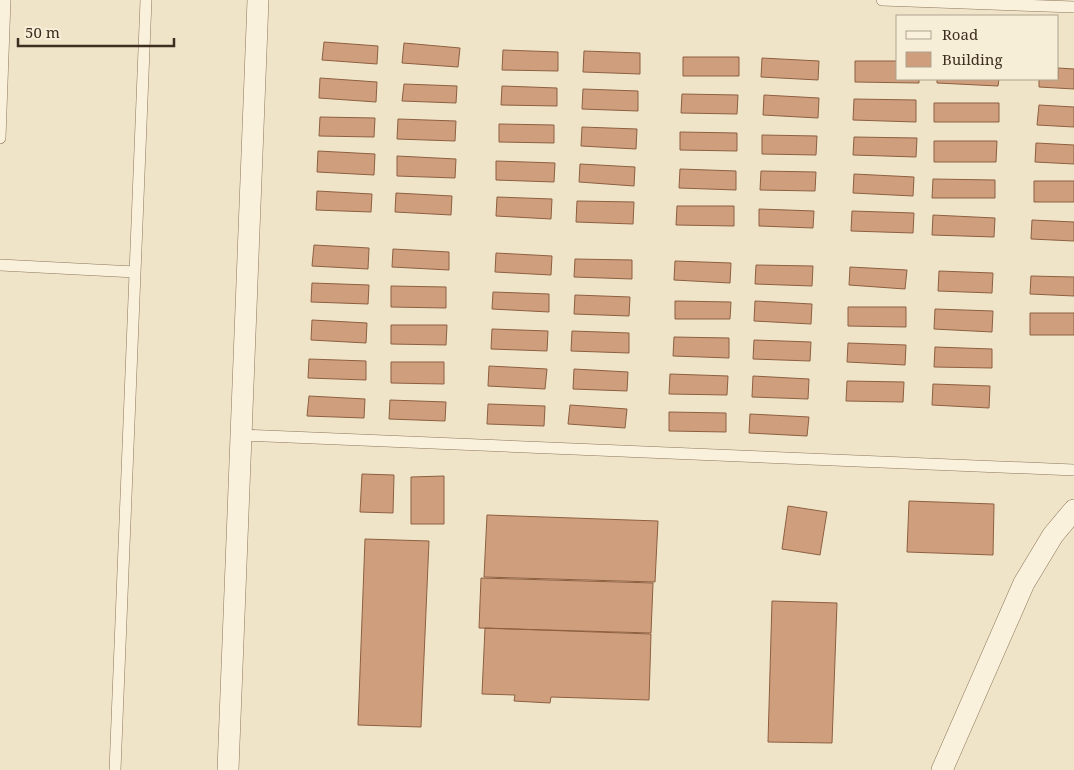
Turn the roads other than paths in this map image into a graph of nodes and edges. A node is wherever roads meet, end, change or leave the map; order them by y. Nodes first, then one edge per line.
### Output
1 (5, 0) edge
2 (146, 0) edge
3 (258, 0) edge
4 (882, 0) edge
5 (948, 1) edge
6 (1074, 7) edge
7 (0, 138) edge
8 (0, 265) edge
9 (135, 272) junction
10 (240, 435) junction
11 (1074, 470) edge
12 (1074, 510) edge
13 (115, 770) edge
14 (228, 770) edge
15 (942, 770) edge

1 - 7 lane
2 - 9 lane
3 - 10 street
4 - 5 lane
5 - 6 lane
8 - 9 lane
9 - 13 lane
10 - 11 lane
10 - 14 street
12 - 15 street

